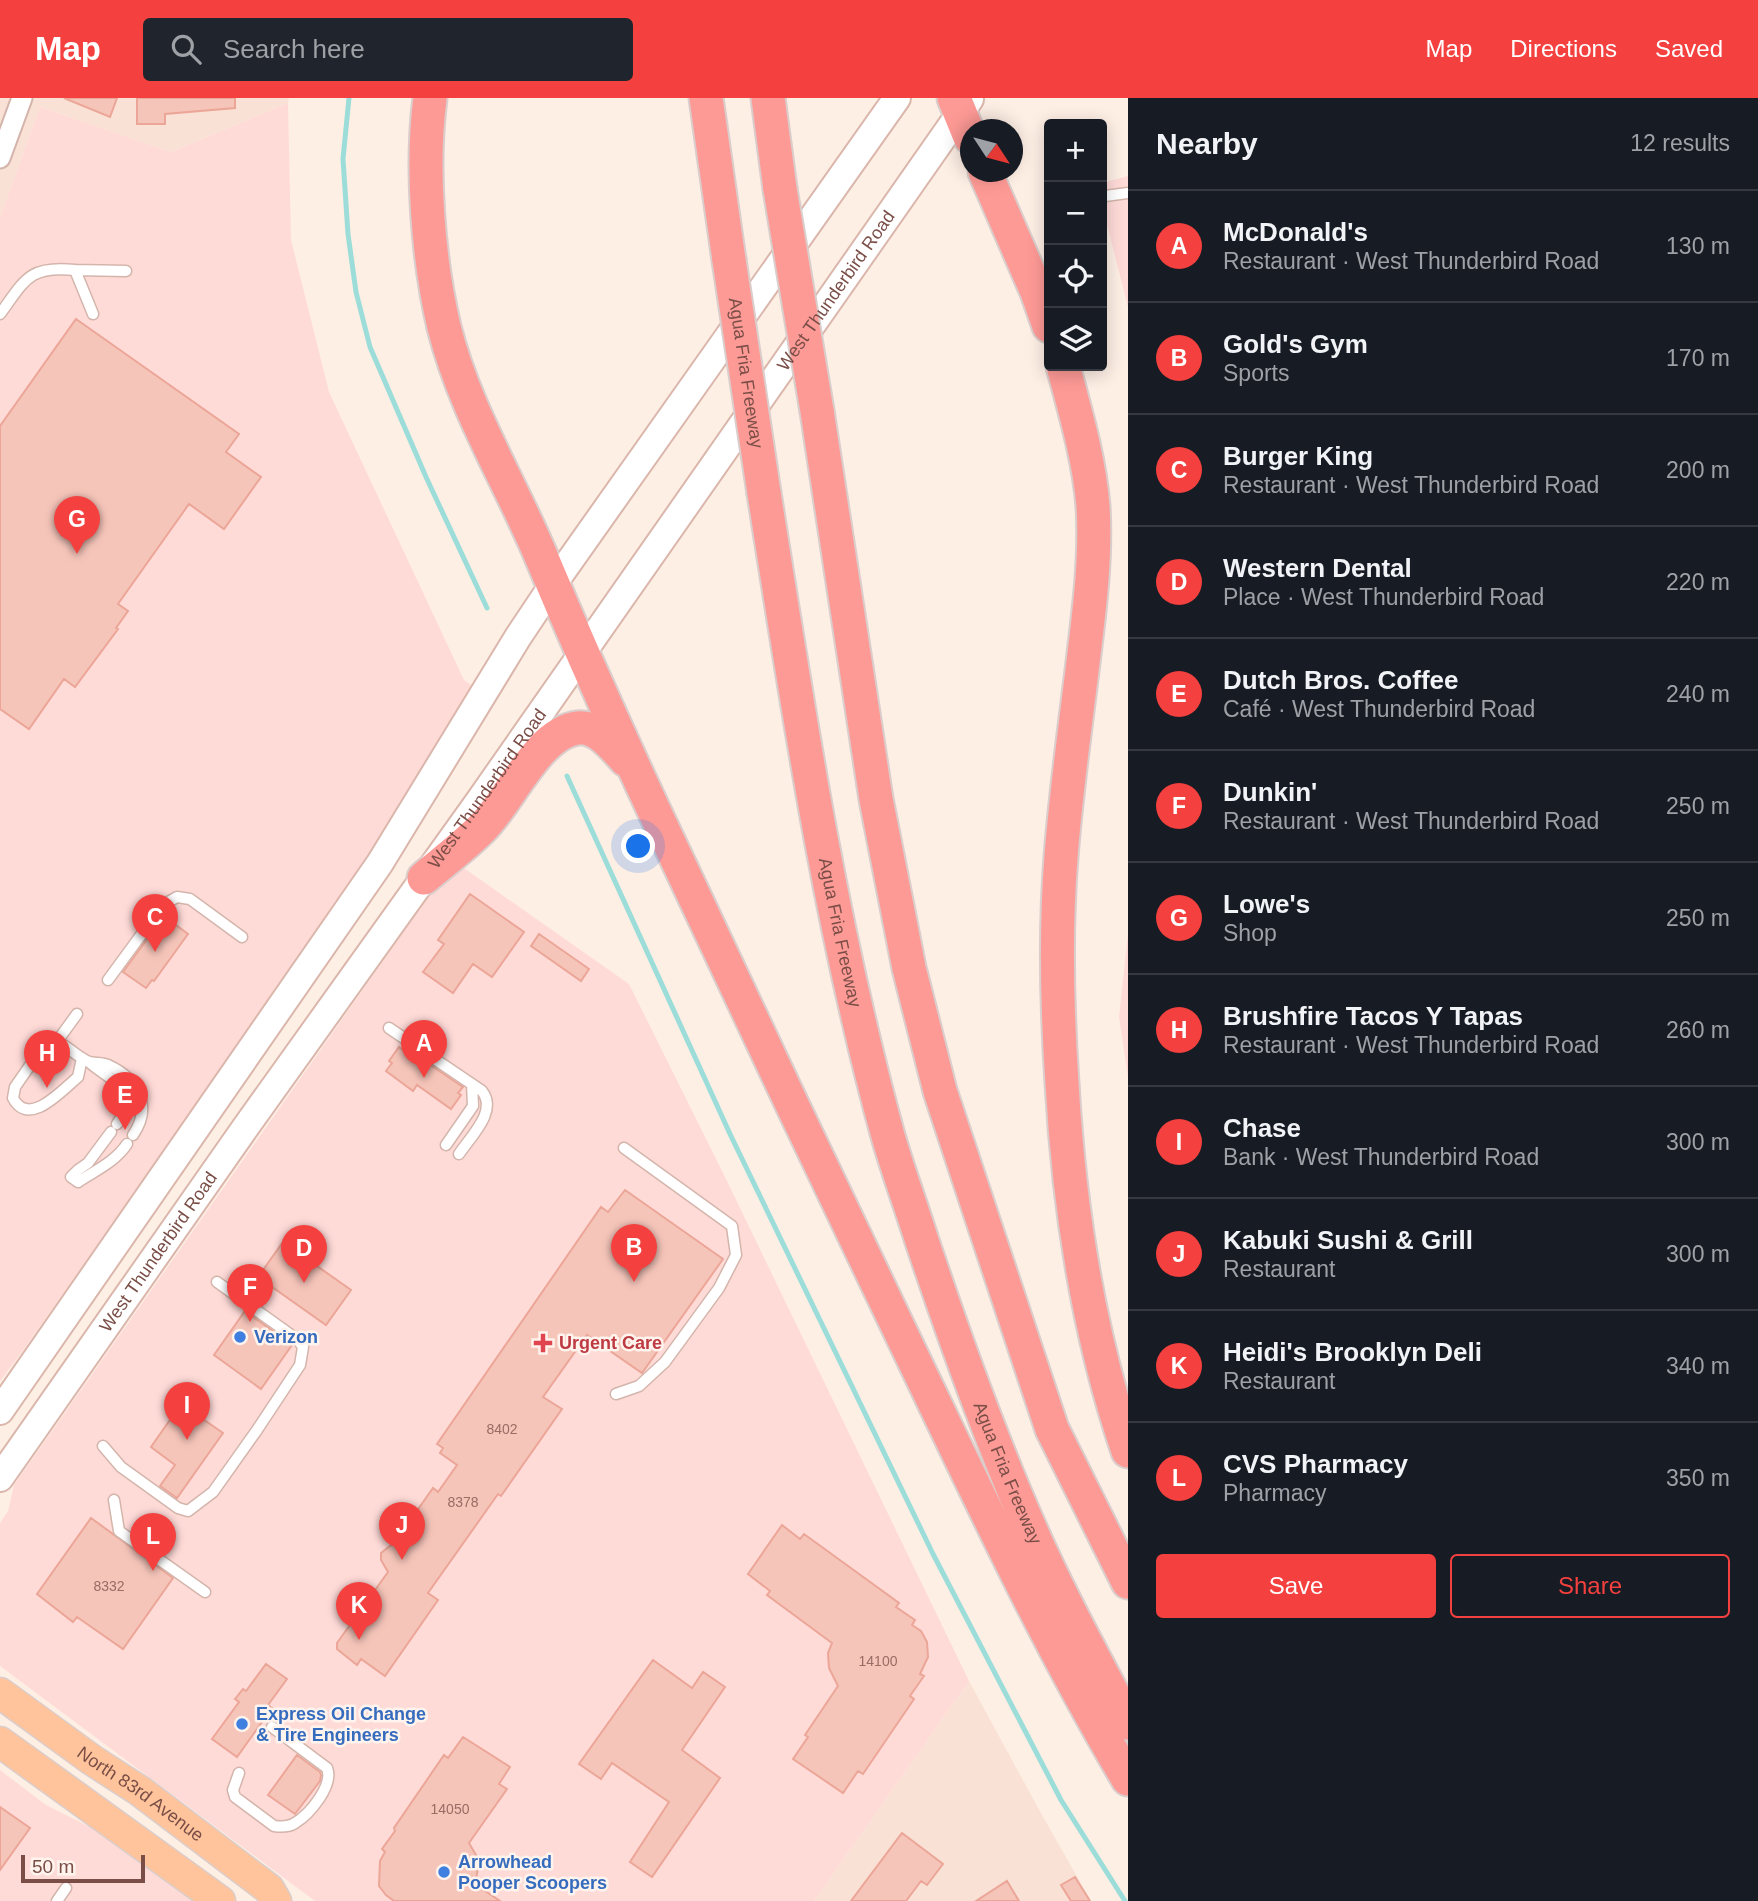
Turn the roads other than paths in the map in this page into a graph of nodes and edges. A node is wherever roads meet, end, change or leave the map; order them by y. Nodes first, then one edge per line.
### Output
1 (22, 98) edge
2 (430, 98) edge
3 (706, 98) edge
4 (768, 98) edge
5 (897, 98) edge
6 (964, 112) edge
7 (0, 158) edge
8 (989, 182) edge
9 (1128, 193) edge
10 (1107, 196) edge
11 (75, 270) junction
12 (126, 271) dead end
13 (1044, 312) edge
14 (0, 314) edge
15 (93, 314) dead end
16 (1064, 371) edge
17 (552, 586) junction
18 (584, 651) junction
19 (634, 768) junction
20 (425, 878) junction
21 (242, 937) dead end
22 (108, 980) dead end
23 (77, 1014) dead end
24 (389, 1028) dead end
25 (58, 1040) junction
26 (85, 1060) junction
27 (472, 1084) junction
28 (446, 1145) dead end
29 (624, 1149) dead end
30 (459, 1154) dead end
31 (217, 1282) dead end
32 (616, 1394) dead end
33 (0, 1411) edge
34 (103, 1446) dead end
35 (1128, 1451) edge
36 (0, 1478) edge
37 (114, 1500) dead end
38 (1128, 1582) edge
39 (205, 1592) dead end
40 (0, 1693) edge
41 (1128, 1723) edge
42 (272, 1727) dead end
43 (0, 1742) edge
44 (239, 1773) dead end
45 (1128, 1779) edge
46 (66, 1888) dead end
47 (57, 1901) edge
48 (220, 1901) edge
49 (276, 1901) edge

1 - 7 street
2 - 17 highway
3 - 41 highway, Agua Fria Freeway, bridge
4 - 38 highway, bridge
5 - 17 main road
6 - 18 main road, West Thunderbird Road
8 - 13 highway
9 - 10 lane
11 - 12 lane
11 - 14 lane
11 - 15 lane
16 - 35 highway
17 - 18 highway
17 - 33 main road
18 - 19 highway
18 - 20 main road, West Thunderbird Road
19 - 20 highway
19 - 45 highway
20 - 36 main road, West Thunderbird Road
21 - 22 lane
23 - 25 lane
24 - 27 lane
25 - 26 lane
25 - 26 lane
26 - 26 lane
27 - 28 lane
27 - 30 lane
29 - 32 lane
31 - 34 lane
37 - 39 lane
40 - 49 main road, North 83rd Avenue
42 - 44 lane
43 - 48 main road
46 - 47 lane

